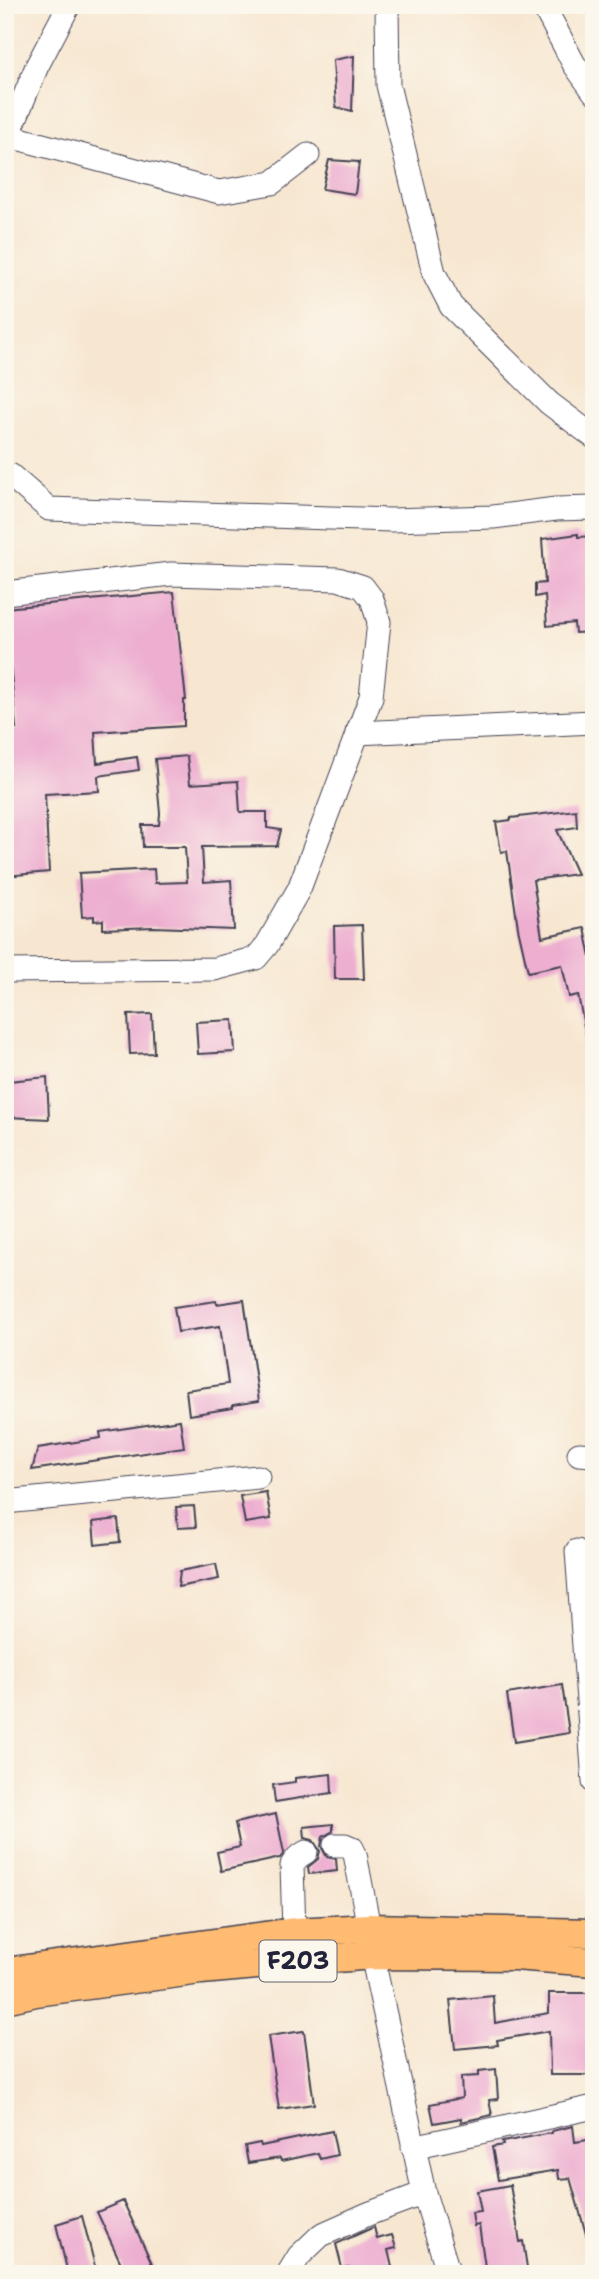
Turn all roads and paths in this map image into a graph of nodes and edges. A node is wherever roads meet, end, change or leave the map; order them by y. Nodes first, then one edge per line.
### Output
1 (69, 5) edge
2 (387, 5) edge
3 (543, 5) edge
4 (594, 92) edge
5 (7, 140) edge
6 (308, 155) dead end
7 (594, 437) edge
8 (5, 474) edge
9 (594, 508) edge
10 (5, 593) edge
11 (594, 722) edge
12 (357, 733) junction
13 (5, 971) edge
14 (258, 1477) dead end
15 (5, 1502) edge
16 (577, 1551) dead end
17 (594, 1782) edge
18 (335, 1845) dead end
19 (306, 1852) dead end
20 (295, 1932) junction
21 (594, 1933) edge
22 (371, 1942) junction
23 (594, 1962) edge
24 (5, 1972) edge
25 (5, 1998) edge
26 (594, 2107) edge
27 (413, 2147) junction
28 (424, 2193) junction
29 (288, 2274) edge
30 (449, 2274) edge

1 - 5 street
2 - 7 street
3 - 4 street
5 - 6 street
8 - 9 street
10 - 12 street
11 - 12 street
12 - 13 street
14 - 15 street
16 - 17 street
18 - 22 street
19 - 20 street
20 - 22 main road, F203
20 - 24 main road, F203
21 - 22 main road, F203
22 - 23 main road, F203
22 - 25 main road, F203
22 - 27 street
26 - 27 street
27 - 28 street
28 - 29 street
28 - 30 street

